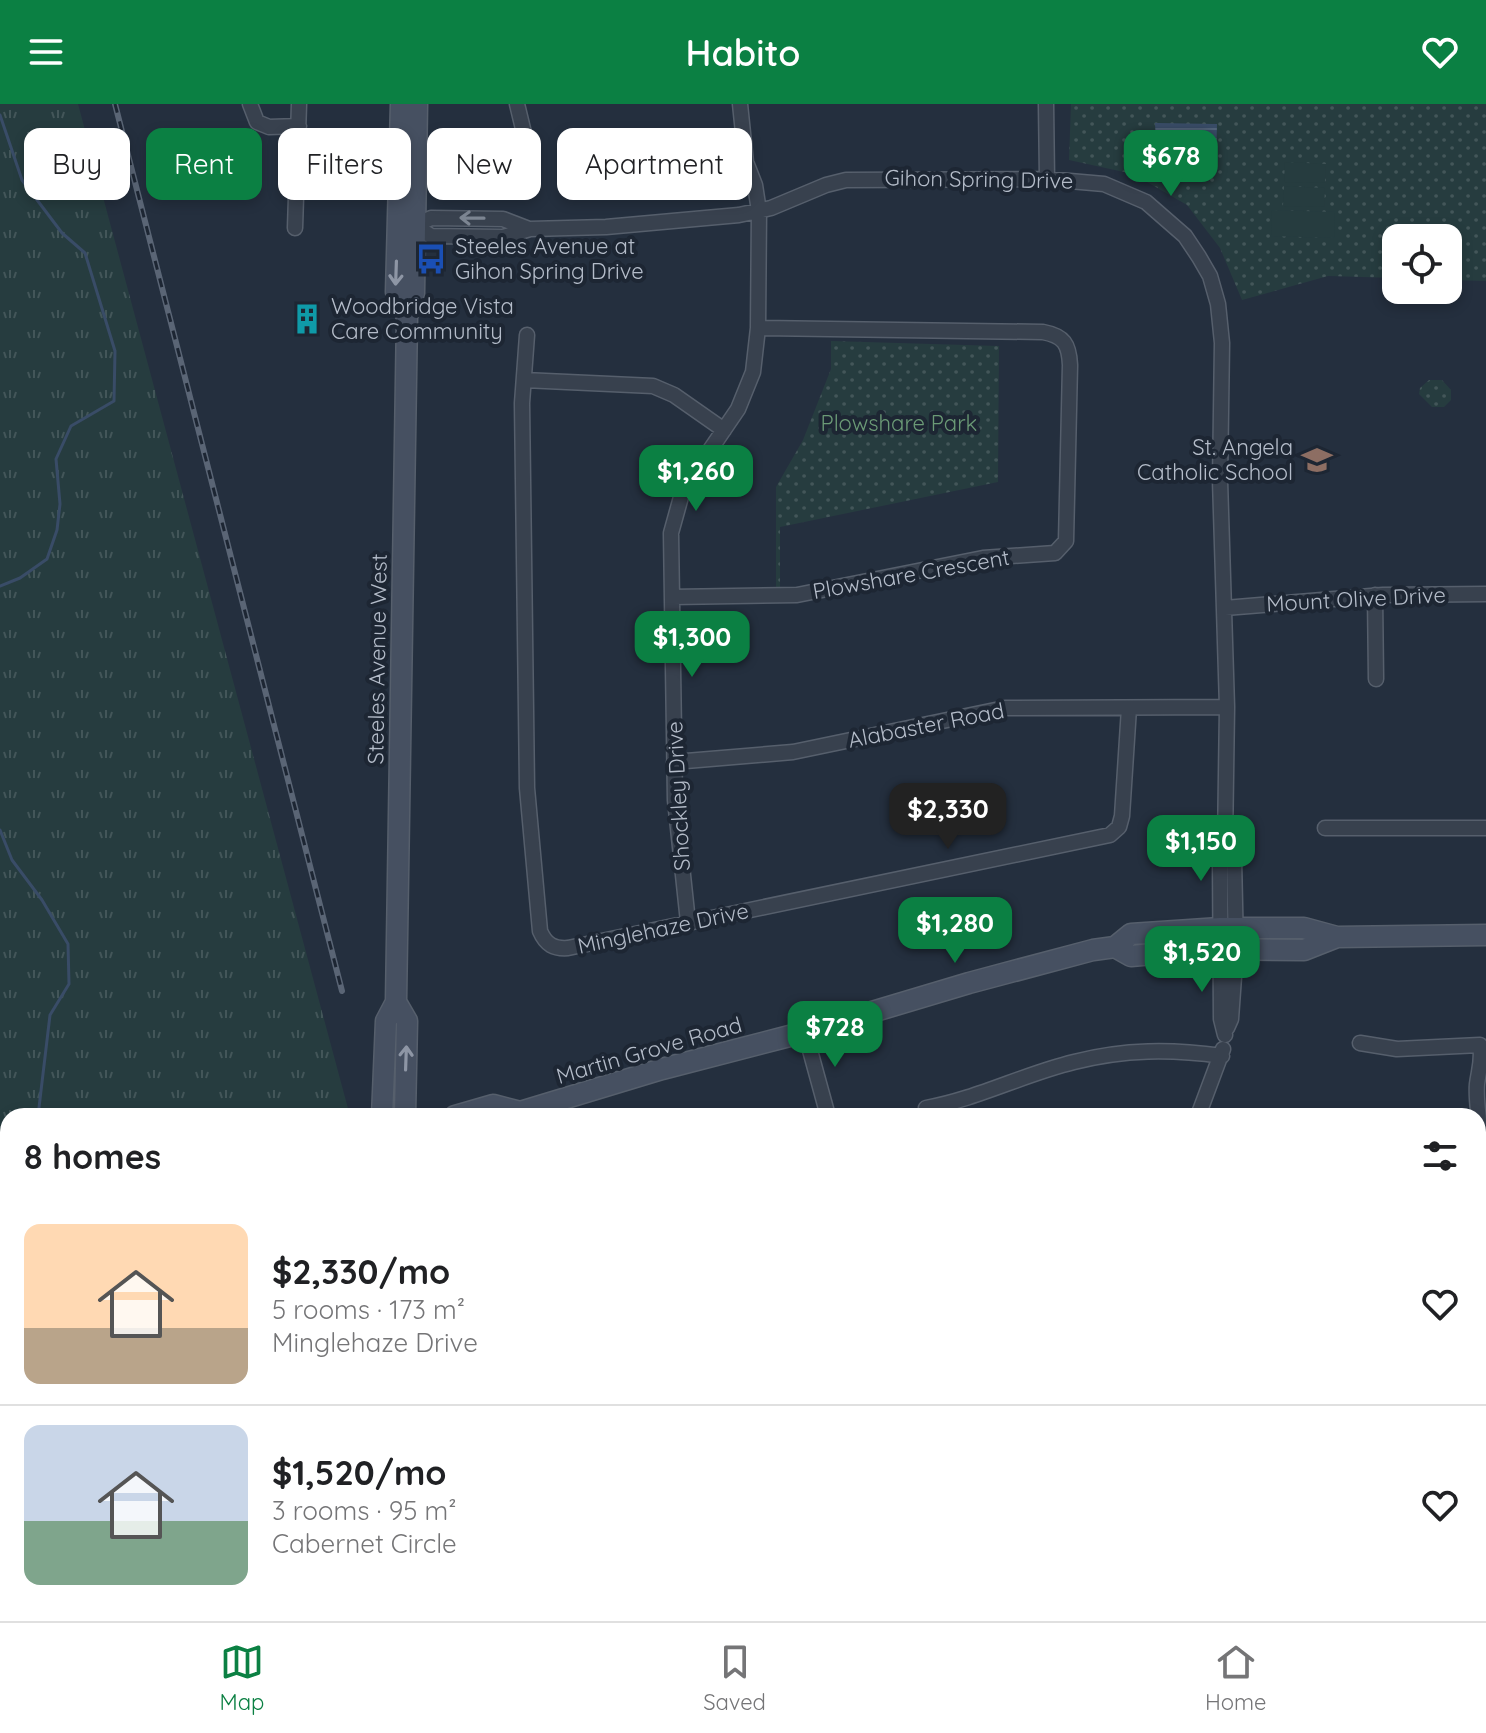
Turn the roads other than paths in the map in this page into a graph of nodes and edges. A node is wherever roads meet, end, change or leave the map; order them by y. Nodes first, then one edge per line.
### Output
1 (250, 104) edge
2 (299, 104) edge
3 (401, 104) edge
4 (417, 104) edge
5 (517, 104) edge
6 (740, 104) edge
7 (1046, 104) edge
8 (299, 126) junction
9 (523, 128) edge
10 (1047, 179) junction
11 (759, 211) junction
12 (406, 226) junction
13 (295, 228) dead end
14 (758, 328) junction
15 (527, 335) dead end
16 (524, 380) junction
17 (724, 430) junction
18 (1486, 594) edge
19 (1375, 595) junction
20 (672, 597) junction
21 (1225, 608) junction
22 (1376, 679) dead end
23 (1227, 707) junction
24 (1129, 708) junction
25 (674, 762) junction
26 (1325, 828) dead end
27 (1486, 828) edge
28 (688, 922) junction
29 (1486, 935) edge
30 (1228, 938) junction
31 (396, 1002) junction
32 (805, 1032) junction
33 (1360, 1043) dead end
34 (1222, 1056) junction
35 (382, 1108) edge
36 (405, 1108) edge
37 (537, 1108) edge
38 (826, 1108) edge
39 (926, 1108) dead end
40 (1205, 1108) edge
41 (1478, 1108) edge

1 - 8 street
2 - 8 street
3 - 12 main road, Steeles Avenue West
4 - 12 main road, Steeles Avenue West
5 - 9 street
6 - 11 street, Shockley Drive
7 - 10 street
8 - 13 street
10 - 11 street, Gihon Spring Drive
10 - 21 street, Gihon Spring Drive
11 - 12 street, Gihon Spring Drive
11 - 14 street, Shockley Drive
12 - 31 main road, Steeles Avenue West
14 - 17 street, Shockley Drive
14 - 20 street, Plowshare Crescent
15 - 16 street, Minglehaze Drive
16 - 17 street
16 - 28 street, Minglehaze Drive
17 - 20 street, Shockley Drive
18 - 19 street, Mount Olive Drive
19 - 21 street, Mount Olive Drive
19 - 22 street
20 - 25 street, Shockley Drive
21 - 23 street, Gihon Spring Drive
23 - 24 street, Alabaster Road
23 - 30 street, Gihon Spring Drive
24 - 25 street, Alabaster Road
24 - 28 street, Minglehaze Drive
25 - 28 street, Shockley Drive
26 - 27 street
29 - 30 main road, Martin Grove Road
30 - 32 main road, Martin Grove Road
30 - 34 street, Gihon Spring Drive
31 - 35 main road, Steeles Avenue West
36 -> 31 main road, Steeles Avenue West
32 - 37 main road, Martin Grove Road
32 - 38 street
33 - 41 street
34 - 39 street
34 - 40 street, Gihon Spring Drive

